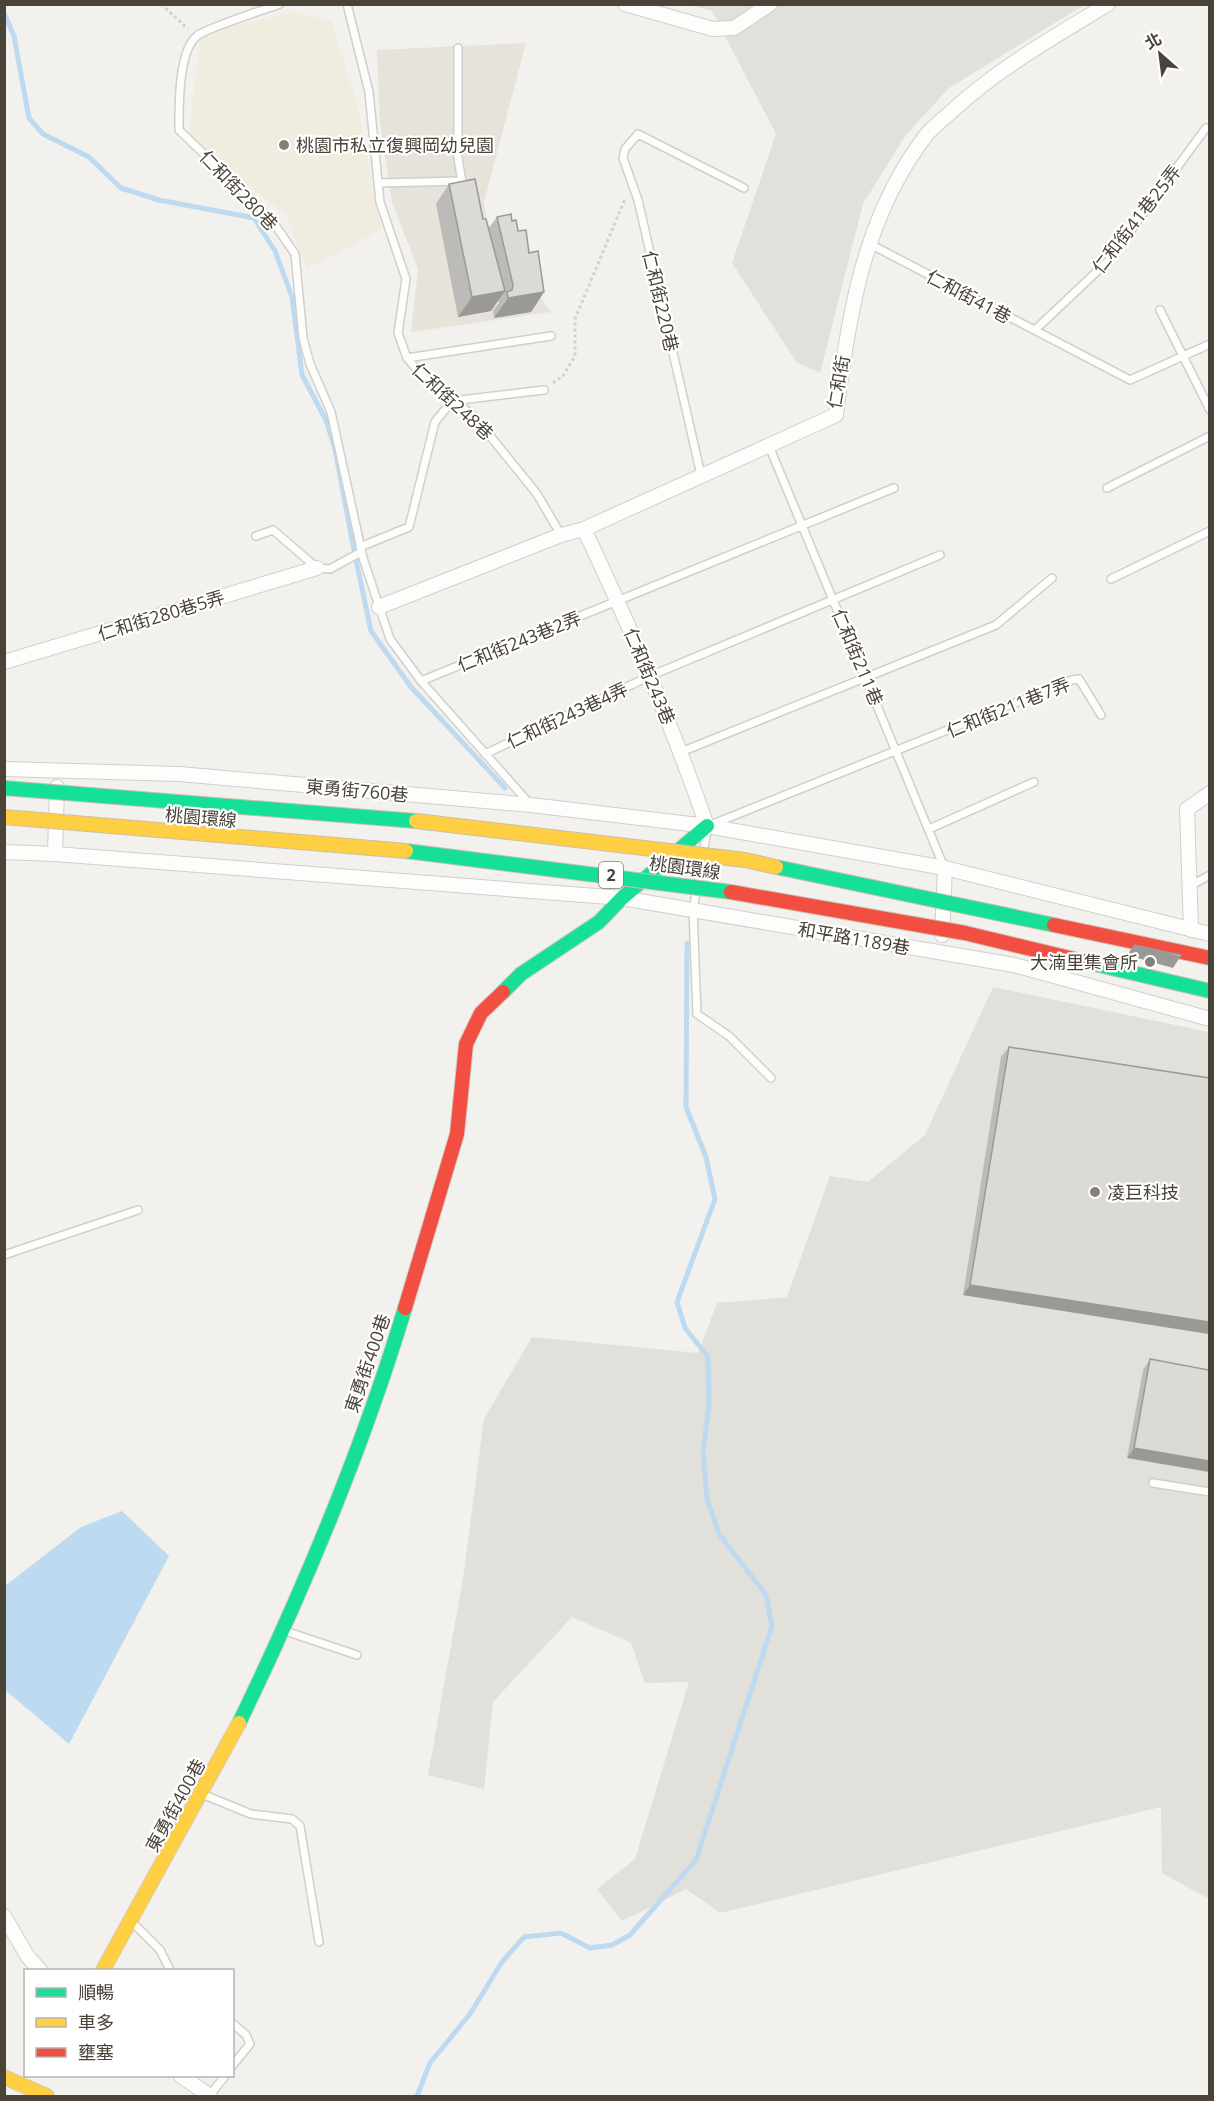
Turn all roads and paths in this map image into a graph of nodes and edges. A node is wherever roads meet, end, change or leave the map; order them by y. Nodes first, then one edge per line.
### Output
1 (161, 4) edge
2 (280, 4) edge
3 (347, 4) edge
4 (625, 4) edge
5 (770, 4) edge
6 (1108, 4) edge
7 (197, 36) junction
8 (458, 48) dead end
9 (1206, 128) dead end
10 (462, 181) junction
11 (379, 183) junction
12 (631, 184) junction
13 (744, 188) dead end
14 (466, 200) edge
15 (867, 243) junction
16 (1160, 310) dead end
17 (1035, 330) junction
18 (551, 336) dead end
19 (1209, 344) edge
20 (1182, 356) junction
21 (407, 358) junction
22 (544, 390) joint
23 (452, 401) junction
24 (1209, 410) edge
25 (1209, 436) edge
26 (769, 446) junction
27 (701, 475) junction
28 (894, 488) dead end
29 (1107, 488) dead end
30 (803, 526) junction
31 (584, 529) junction
32 (1209, 531) edge
33 (561, 535) junction
34 (256, 536) dead end
35 (361, 549) junction
36 (940, 555) dead end
37 (317, 568) junction
38 (1052, 578) dead end
39 (1111, 579) dead end
40 (834, 599) junction
41 (618, 601) junction
42 (379, 607) junction
43 (4, 662) edge
44 (650, 676) junction
45 (866, 676) junction
46 (421, 681) junction
47 (1101, 715) dead end
48 (681, 752) junction
49 (898, 752) junction
50 (485, 754) junction
51 (4, 769) edge
52 (58, 770) junction
53 (1034, 782) dead end
54 (4, 788) edge
55 (1209, 793) edge
56 (531, 805) junction
57 (4, 817) edge
58 (708, 826) junction
59 (929, 829) junction
60 (4, 852) edge
61 (55, 854) junction
62 (945, 868) junction
63 (1209, 875) edge
64 (1188, 887) junction
65 (622, 898) junction
66 (693, 910) junction
67 (1191, 930) junction
68 (1209, 934) edge
69 (941, 953) junction
70 (1209, 958) edge
71 (1209, 991) edge
72 (1209, 1019) edge
73 (771, 1078) dead end
74 (138, 1210) dead end
75 (4, 1255) edge
76 (1153, 1483) dead end
77 (1209, 1492) edge
78 (284, 1631) junction
79 (357, 1654) dead end
80 (202, 1794) junction
81 (4, 1916) edge
82 (132, 1922) junction
83 (319, 1942) dead end
84 (38, 1969) edge
85 (104, 1969) edge
86 (169, 1969) edge
87 (234, 2025) edge
88 (234, 2064) edge
89 (4, 2077) edge
90 (38, 2077) edge
91 (182, 2077) edge
92 (224, 2077) edge
93 (29, 2093) edge
94 (209, 2096) edge
95 (47, 2097) edge

1 - 7 path
2 - 7 lane
3 - 11 lane, 仁和街248巷
4 - 5 street
6 - 15 street, 仁和街
7 - 35 lane, 仁和街280巷
8 - 10 lane
9 - 17 lane, 仁和街41巷25弄
10 - 11 lane
10 - 14 lane
11 - 21 lane, 仁和街248巷
12 - 13 lane, 仁和街220巷
12 - 22 path
12 - 27 lane, 仁和街220巷
15 - 17 lane, 仁和街41巷
15 - 26 street, 仁和街
16 - 20 lane
17 - 20 lane, 仁和街41巷
18 - 21 lane
19 - 20 lane
20 - 24 lane
21 - 23 lane, 仁和街248巷
22 - 23 lane
23 - 33 lane, 仁和街248巷
23 - 35 lane
25 - 29 lane
26 - 27 street, 仁和街
26 - 30 lane, 仁和街211巷
27 - 31 street, 仁和街
28 - 30 lane, 仁和街243巷2弄
30 - 40 lane, 仁和街211巷
30 - 41 lane, 仁和街243巷2弄
31 - 33 street, 仁和街
31 - 41 street, 仁和街243巷
32 - 39 lane
33 - 42 street, 仁和街
34 - 37 lane
35 - 37 lane
35 - 42 lane, 仁和街280巷
36 - 40 lane, 仁和街243巷4弄
37 - 43 street, 仁和街280巷5弄
38 - 45 lane
40 - 44 lane, 仁和街243巷4弄
40 - 45 lane, 仁和街211巷
41 - 44 street, 仁和街243巷
41 - 46 lane, 仁和街243巷2弄
42 - 46 lane, 仁和街280巷
44 - 48 street, 仁和街243巷
44 - 50 lane, 仁和街243巷4弄
45 - 48 lane
45 - 49 lane, 仁和街211巷
46 - 50 lane, 仁和街280巷
47 - 49 lane, 仁和街211巷7弄
48 - 58 street, 仁和街243巷
49 - 58 lane, 仁和街211巷7弄
49 - 59 lane, 仁和街211巷
50 - 56 lane, 仁和街280巷
51 - 52 street, 東勇街760巷
52 - 56 street, 東勇街760巷
52 - 61 street
53 - 59 lane
54 - 70 main road, 桃園環線 / 2, bridge
55 - 64 street
56 - 58 street, 東勇街760巷
57 - 71 main road, 桃園環線 / 2, bridge
58 - 62 street
58 - 65 main road, 東勇街400巷
58 - 66 lane
59 - 62 lane, 仁和街211巷
60 - 61 street, 和平路1189巷
61 - 65 street, 和平路1189巷
62 - 67 street
62 - 69 street
63 - 64 lane
64 - 67 street
65 - 66 street, 和平路1189巷
65 - 78 main road, 東勇街400巷
66 - 69 street, 和平路1189巷
66 - 73 lane
67 - 68 street
69 - 72 street, 和平路1189巷
74 - 75 lane
76 - 77 lane
78 - 79 lane
78 - 80 main road, 東勇街400巷
80 - 82 main road, 東勇街400巷
80 - 83 lane
81 - 84 street
82 - 85 main road, 東勇街400巷
82 - 86 lane
87 - 88 lane
89 - 93 main road
90 - 93 street
91 - 94 street
92 - 94 lane
93 - 95 main road

